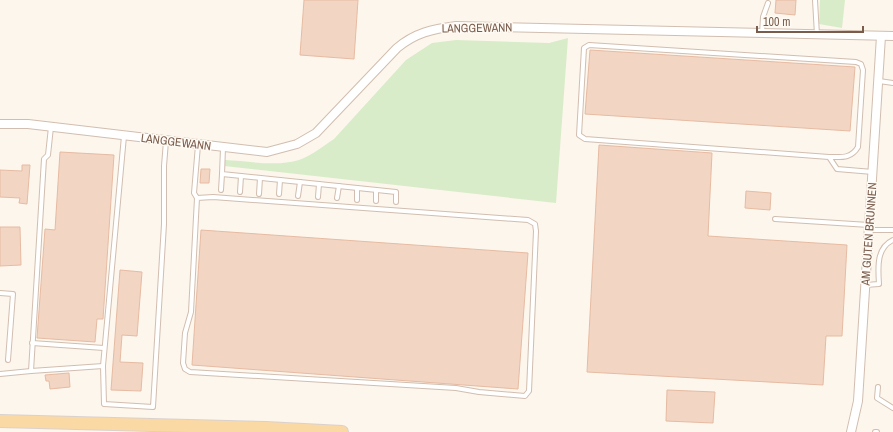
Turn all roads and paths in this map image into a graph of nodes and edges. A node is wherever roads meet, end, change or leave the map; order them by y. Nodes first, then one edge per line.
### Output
1 (815, 0) edge
2 (768, 3) dead end
3 (762, 34) junction
4 (817, 36) junction
5 (881, 36) junction
6 (893, 36) edge
7 (879, 81) junction
8 (893, 83) edge
9 (0, 124) edge
10 (13, 124) junction
11 (50, 127) junction
12 (0, 128) edge
13 (124, 136) junction
14 (166, 141) junction
15 (198, 145) junction
16 (223, 148) junction
17 (829, 157) junction
18 (873, 172) junction
19 (222, 174) junction
20 (240, 176) junction
21 (260, 178) junction
22 (280, 180) junction
23 (300, 182) junction
24 (319, 184) junction
25 (339, 186) junction
26 (357, 188) junction
27 (220, 190) dead end
28 (376, 190) junction
29 (240, 192) dead end
30 (259, 194) dead end
31 (279, 194) dead end
32 (298, 196) dead end
33 (318, 197) dead end
34 (197, 198) junction
35 (337, 198) dead end
36 (357, 200) dead end
37 (376, 201) dead end
38 (396, 202) dead end
39 (775, 219) dead end
40 (893, 226) edge
41 (869, 227) junction
42 (893, 230) edge
43 (893, 240) edge
44 (865, 285) junction
45 (0, 293) edge
46 (32, 343) junction
47 (104, 348) junction
48 (8, 360) dead end
49 (103, 366) junction
50 (31, 371) junction
51 (0, 374) edge
52 (878, 387) dead end
53 (893, 408) edge
54 (0, 421) edge
55 (342, 432) edge
56 (851, 432) edge

1 - 4 lane
2 - 3 lane
3 - 4 street, LANGGEWANN
3 - 16 street, LANGGEWANN
4 - 5 street, LANGGEWANN
5 - 6 street, LANGGEWANN
5 - 7 street, AM GUTEN BRUNNEN
7 - 8 lane
7 - 18 street, AM GUTEN BRUNNEN
9 - 10 street, LANGGEWANN
10 - 11 street, LANGGEWANN
10 - 12 street, LANGGEWANN
11 - 13 street, LANGGEWANN
11 - 46 lane
13 - 14 street, LANGGEWANN
13 - 47 lane
14 - 15 street, LANGGEWANN
14 - 49 lane
15 - 16 street, LANGGEWANN
15 - 34 lane
16 - 19 lane
17 - 17 lane
17 - 18 lane
18 - 41 street, AM GUTEN BRUNNEN
19 - 20 lane
19 - 27 lane
20 - 21 lane
20 - 29 lane
21 - 22 lane
21 - 30 lane
22 - 23 lane
22 - 31 lane
23 - 24 lane
23 - 32 lane
24 - 25 lane
24 - 33 lane
25 - 26 lane
25 - 35 lane
26 - 28 lane
26 - 36 lane
28 - 37 lane
28 - 38 lane
34 - 34 lane
39 - 41 lane
40 - 42 lane
41 - 42 lane
41 - 44 street, AM GUTEN BRUNNEN
43 - 44 lane
44 - 56 street, AM GUTEN BRUNNEN
45 - 48 lane
46 - 47 lane
46 - 50 lane
47 - 49 lane
49 - 50 lane
50 - 51 lane
52 - 53 lane
54 - 55 main road

